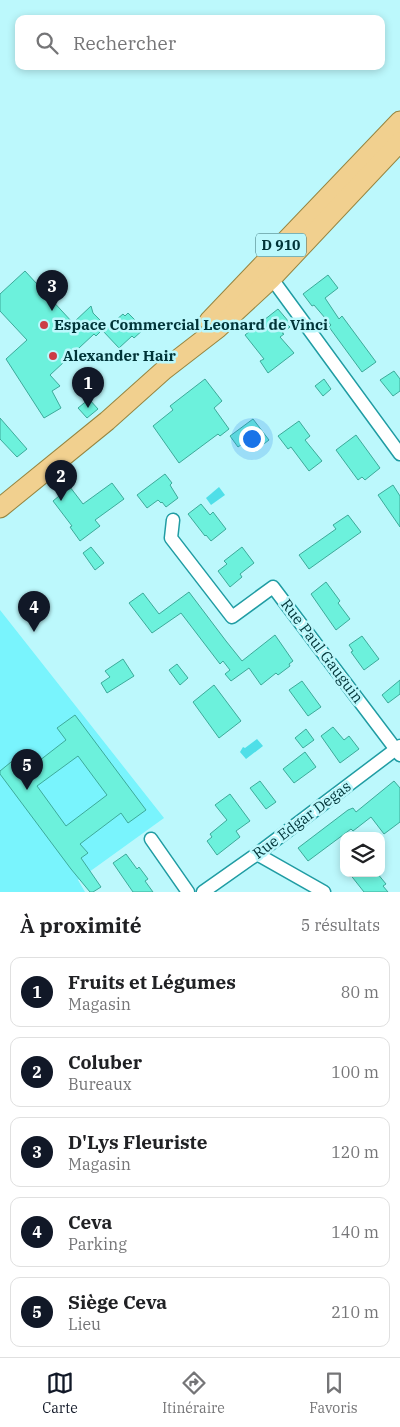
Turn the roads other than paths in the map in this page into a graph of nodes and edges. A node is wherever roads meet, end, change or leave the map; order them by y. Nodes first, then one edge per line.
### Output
1 (400, 122) edge
2 (400, 142) edge
3 (267, 272) junction
4 (400, 454) edge
5 (0, 508) edge
6 (173, 520) dead end
7 (399, 750) edge
8 (151, 840) dead end
9 (256, 854) junction
10 (188, 892) edge
11 (203, 892) edge
12 (324, 892) edge

1 - 3 main road, D 910
2 - 3 main road, D 910
3 - 4 street
3 - 5 main road, D 910
6 - 7 street, Rue Paul Gauguin
7 - 9 street, Rue Edgar Degas
8 - 10 street
9 - 11 street, Rue Edgar Degas
9 - 12 street

